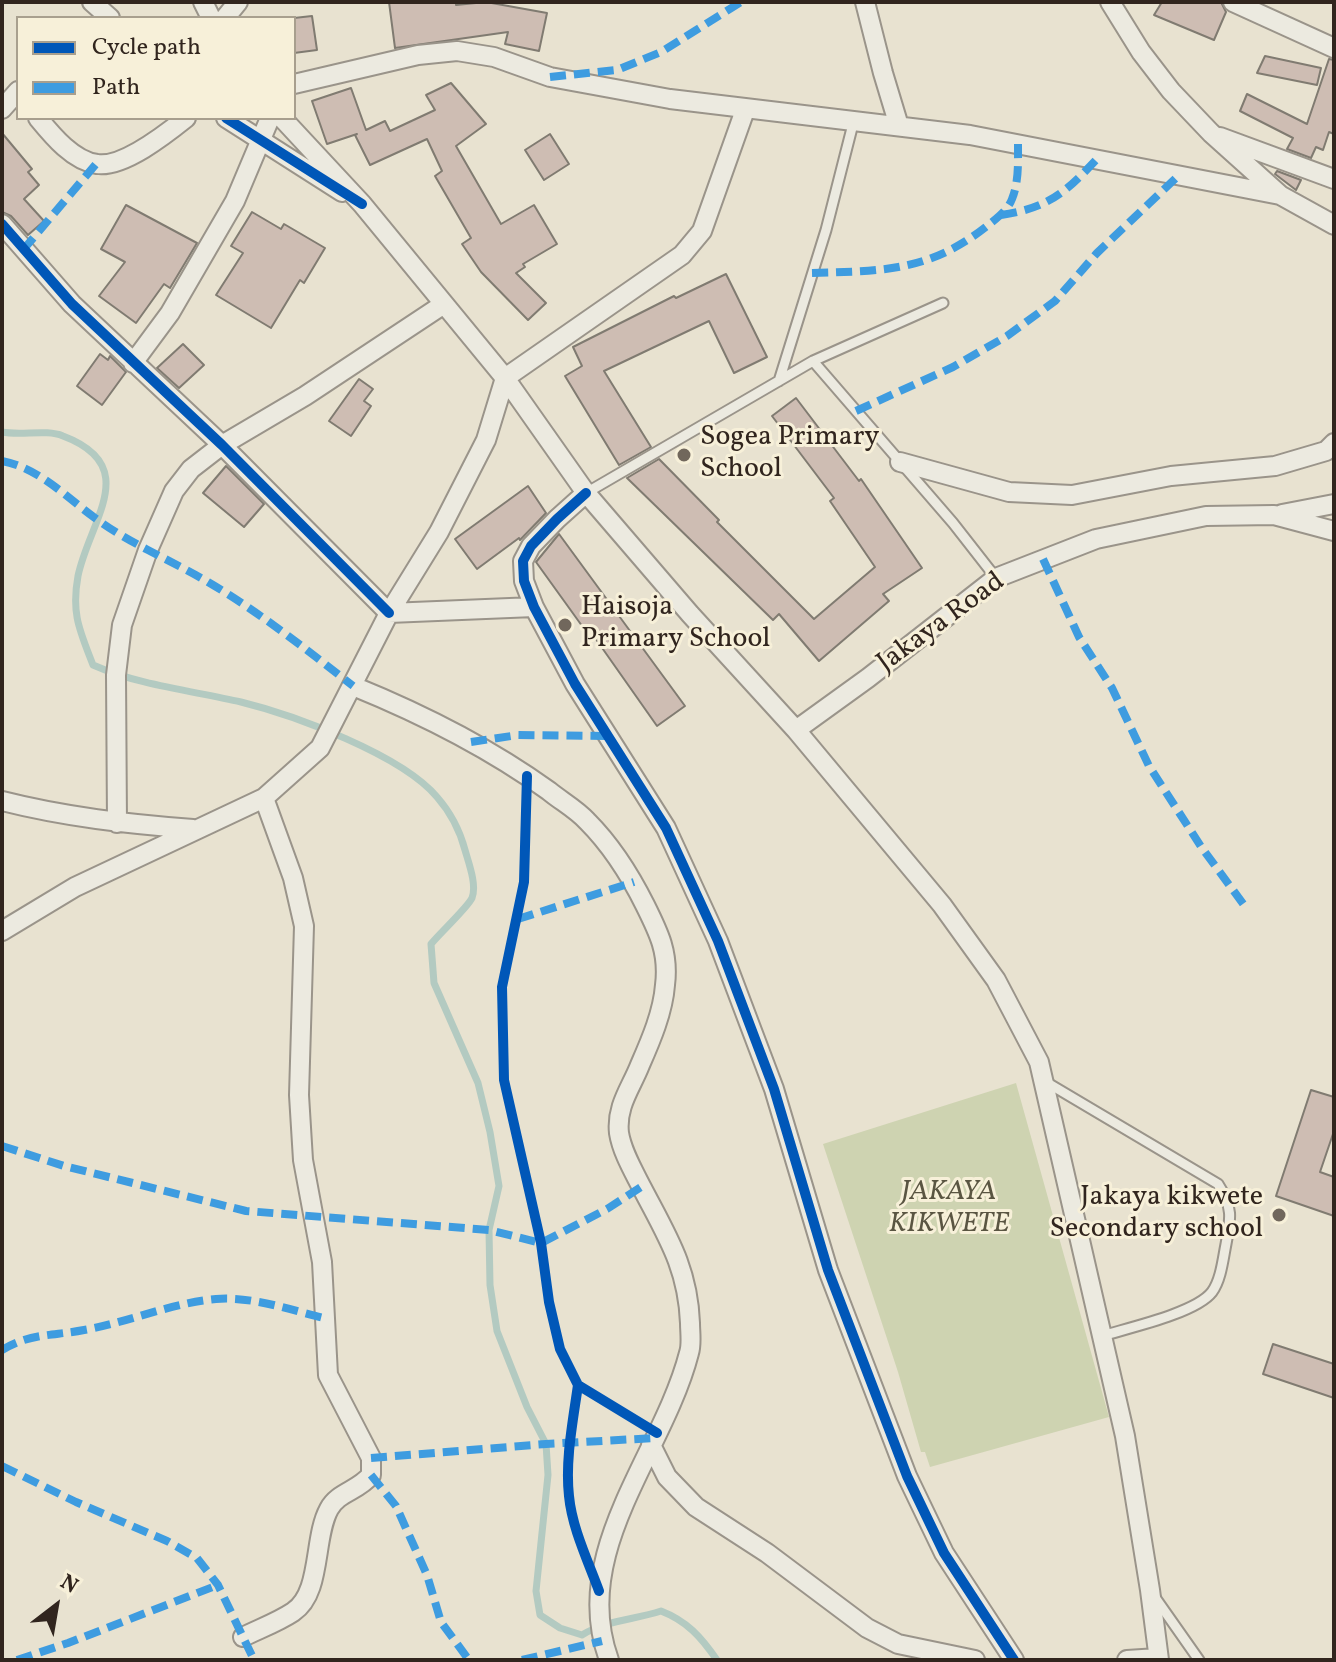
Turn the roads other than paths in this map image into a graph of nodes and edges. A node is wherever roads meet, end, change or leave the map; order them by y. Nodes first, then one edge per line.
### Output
1 (865, 2) edge
2 (1110, 2) edge
3 (1233, 2) edge
4 (1334, 48) edge
5 (296, 84) edge
6 (16, 94) edge
7 (2, 109) edge
8 (745, 110) junction
9 (40, 120) edge
10 (184, 120) edge
11 (229, 120) edge
12 (269, 120) edge
13 (284, 120) edge
14 (854, 120) junction
15 (899, 126) junction
16 (1211, 133) junction
17 (258, 140) junction
18 (1334, 179) edge
19 (1280, 195) junction
20 (362, 204) junction
21 (2, 224) edge
22 (1334, 225) edge
23 (943, 303) dead end
24 (444, 304) junction
25 (813, 361) junction
26 (133, 363) junction
27 (505, 378) junction
28 (779, 381) junction
29 (1334, 443) edge
30 (222, 445) junction
31 (900, 462) junction
32 (586, 493) junction
33 (1334, 504) edge
34 (1274, 515) junction
35 (1334, 531) edge
36 (996, 578) junction
37 (534, 607) junction
38 (389, 613) junction
39 (353, 686) junction
40 (796, 730) junction
41 (264, 798) junction
42 (2, 801) edge
43 (117, 823) junction
44 (196, 829) junction
45 (2, 931) edge
46 (1043, 1080) junction
47 (1102, 1336) junction
48 (651, 1445) junction
49 (1150, 1590) junction
50 (243, 1637) dead end
51 (1159, 1659) edge
52 (609, 1660) edge
53 (975, 1660) edge
54 (1014, 1660) edge
55 (1127, 1660) edge
56 (1199, 1660) edge

1 - 15 street
2 - 16 street
3 - 4 street
5 - 8 street
6 - 7 street
8 - 14 street
8 - 27 street
9 - 10 street
11 - 17 street
12 - 17 street
13 - 20 street
14 - 15 street
14 - 28 lane
15 - 19 street
16 - 18 street
16 - 19 street
17 - 20 street
17 - 26 street
19 - 22 street
20 - 24 street
21 - 26 street
23 - 25 lane
24 - 27 street
24 - 30 street
25 - 28 lane
25 - 31 lane
26 - 30 street
27 - 32 street
27 - 38 street
28 - 32 lane
29 - 31 street
30 - 38 street
30 - 43 street
31 - 36 lane
32 - 37 street
32 - 40 street
33 - 34 street
34 - 35 street, Jakaya Road
34 - 36 street, Jakaya Road
36 - 40 street, Jakaya Road
37 - 38 street
37 - 54 street
38 - 39 street
39 - 41 street
39 - 48 street
40 - 46 street
41 - 44 street
41 - 50 street
42 - 43 street
43 - 44 street
44 - 45 street
46 - 47 street
46 - 47 lane
47 - 49 street
48 - 52 street
48 - 53 street
49 - 51 street
49 - 56 lane
51 - 55 street

